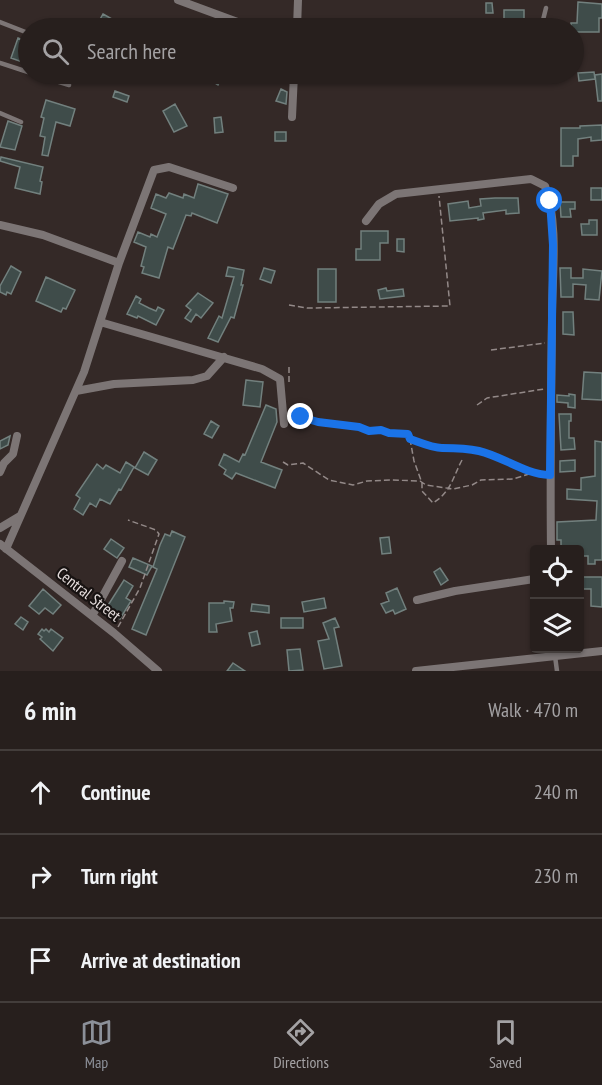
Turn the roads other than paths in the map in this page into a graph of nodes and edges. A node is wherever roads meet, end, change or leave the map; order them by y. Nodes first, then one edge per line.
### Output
1 (178, 0) edge
2 (298, 0) edge
3 (546, 8) dead end
4 (227, 18) edge
5 (297, 18) edge
6 (544, 18) edge
7 (0, 22) edge
8 (18, 29) edge
9 (0, 63) edge
10 (18, 69) edge
11 (66, 84) edge
12 (294, 84) edge
13 (69, 85) dead end
14 (0, 113) edge
15 (292, 117) dead end
16 (21, 122) dead end
17 (233, 188) dead end
18 (366, 221) dead end
19 (0, 225) edge
20 (119, 263) junction
21 (100, 322) junction
22 (224, 357) junction
23 (76, 391) junction
24 (284, 424) dead end
25 (17, 436) dead end
26 (0, 472) edge
27 (20, 516) junction
28 (0, 528) edge
29 (551, 545) edge
30 (3, 546) edge
31 (122, 561) dead end
32 (530, 580) edge
33 (417, 600) dead end
34 (92, 616) junction
35 (584, 651) edge
36 (602, 651) edge
37 (547, 653) edge
38 (554, 653) edge
39 (158, 671) edge
40 (416, 671) edge
41 (557, 671) edge

1 - 4 street
2 - 5 street
3 - 6 lane
7 - 8 lane
9 - 10 lane
11 - 13 lane
12 - 15 street
14 - 16 lane
17 - 20 street
18 - 29 street
19 - 20 street
20 - 21 street
21 - 22 street
21 - 23 street
22 - 23 street
22 - 24 street
23 - 27 street
25 - 26 street
27 - 28 street
27 - 30 street
30 - 34 street, Central Street
31 - 34 street
32 - 33 street
34 - 39 street, Central Street
35 - 36 street
37 - 40 street
38 - 41 lane

